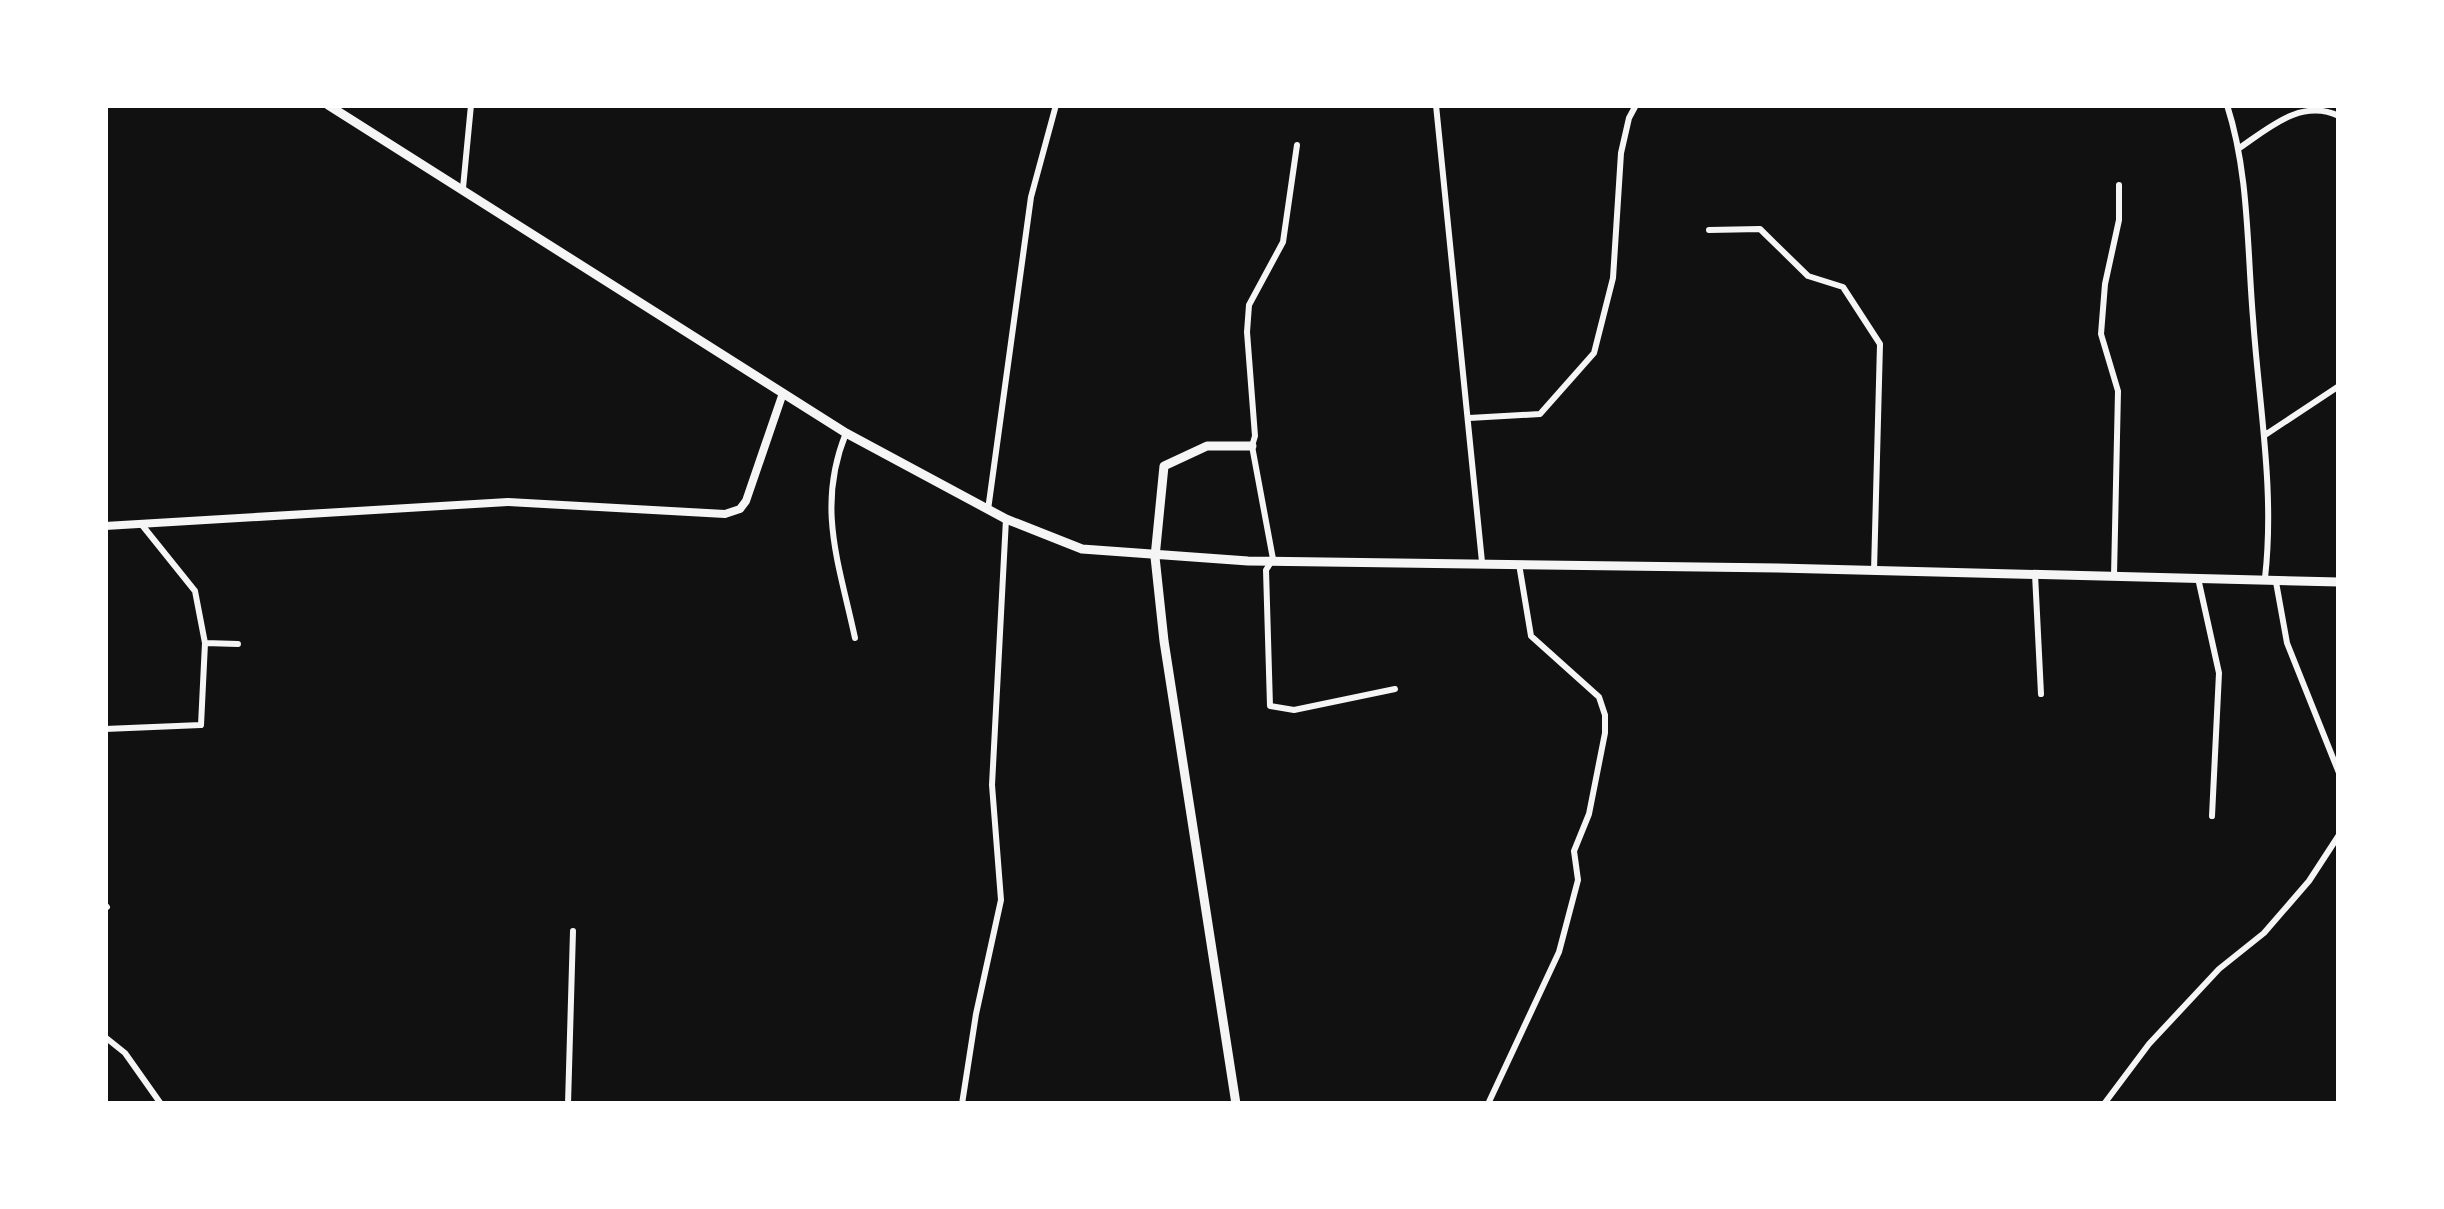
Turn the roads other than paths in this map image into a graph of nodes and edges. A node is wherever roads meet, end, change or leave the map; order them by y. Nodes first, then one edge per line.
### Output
1 (328, 105) edge
2 (471, 105) edge
3 (1056, 105) edge
4 (1436, 105) edge
5 (1636, 105) edge
6 (2227, 105) edge
7 (2324, 107) edge
8 (2339, 116) edge
9 (1297, 146) dead end
10 (2238, 148) junction
11 (2119, 184) dead end
12 (463, 192) junction
13 (1709, 230) dead end
14 (2339, 386) edge
15 (784, 391) junction
16 (1469, 418) junction
17 (846, 433) junction
18 (2265, 435) junction
19 (1252, 446) junction
20 (988, 510) junction
21 (1006, 520) junction
22 (140, 522) junction
23 (105, 526) edge
24 (1155, 557) junction
25 (1271, 561) junction
26 (1482, 562) junction
27 (1519, 564) junction
28 (1874, 571) junction
29 (2035, 574) junction
30 (2114, 576) junction
31 (2198, 578) junction
32 (2270, 578) junction
33 (2339, 582) edge
34 (855, 638) dead end
35 (205, 643) junction
36 (238, 644) dead end
37 (1395, 689) dead end
38 (2041, 694) dead end
39 (105, 729) edge
40 (2339, 773) edge
41 (2212, 816) dead end
42 (2339, 835) edge
43 (573, 931) dead end
44 (105, 1037) edge
45 (161, 1104) edge
46 (568, 1104) edge
47 (962, 1104) edge
48 (1236, 1104) edge
49 (1488, 1104) edge
50 (2104, 1104) edge

1 - 12 main road
2 - 12 street
3 - 20 street
4 - 16 street
5 - 16 street
6 - 10 street
7 - 8 street
7 - 10 street
9 - 19 street
10 - 18 street
11 - 30 street
12 - 15 main road
13 - 28 street
14 - 18 street
15 - 17 main road
15 - 22 street
16 - 26 street
17 - 20 main road
17 - 34 street
18 - 32 street
19 - 24 main road
19 - 25 street
20 - 21 main road
21 - 24 main road
21 - 47 street
22 - 23 street
22 - 35 street
24 - 25 main road
24 - 48 main road
25 - 26 main road
25 - 37 street
26 - 27 main road
27 - 28 main road
27 - 49 street
28 - 29 main road
29 - 30 main road
29 - 38 street
30 - 31 main road
31 - 32 main road
31 - 41 street
32 - 33 main road
32 - 40 street
35 - 36 street
35 - 39 street
42 - 50 street
43 - 46 street
44 - 45 street

